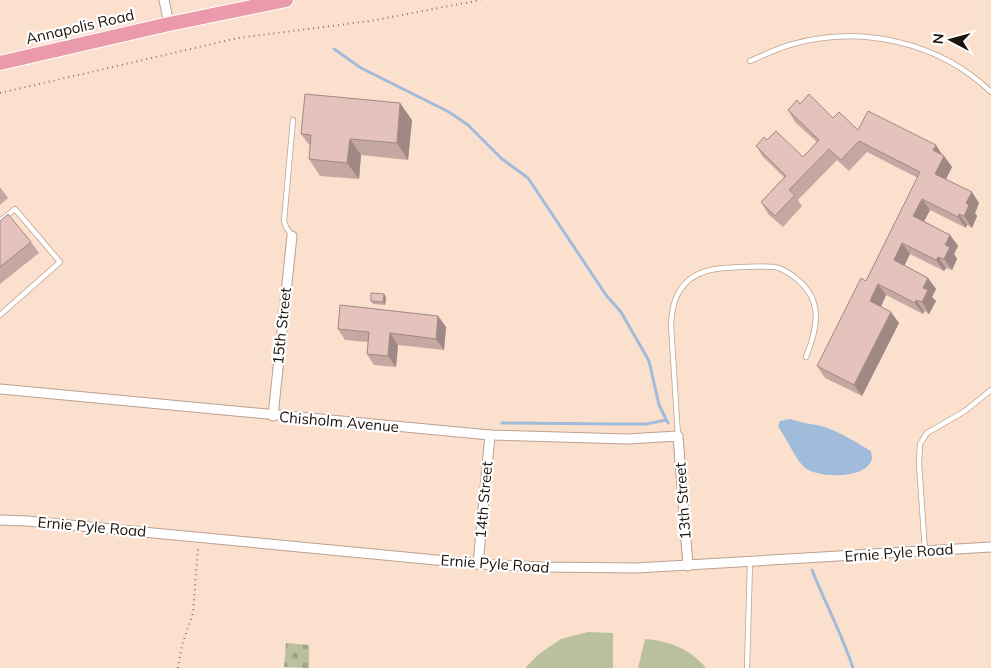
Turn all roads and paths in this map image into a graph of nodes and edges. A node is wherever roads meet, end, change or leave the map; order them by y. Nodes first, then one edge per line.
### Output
1 (164, 0) edge
2 (286, 0) edge
3 (481, 0) edge
4 (250, 4) edge
5 (169, 24) junction
6 (750, 61) dead end
7 (0, 63) edge
8 (991, 92) edge
9 (0, 93) edge
10 (293, 120) dead end
11 (0, 221) edge
12 (292, 236) joint
13 (0, 314) edge
14 (806, 357) dead end
15 (0, 389) edge
16 (991, 390) edge
17 (273, 416) junction
18 (490, 436) junction
19 (678, 436) junction
20 (0, 520) edge
21 (199, 537) junction
22 (991, 547) edge
23 (925, 552) junction
24 (750, 562) junction
25 (478, 564) junction
26 (688, 566) junction
27 (178, 668) edge
28 (747, 668) edge

1 - 5 street
2 - 4 main road, Annapolis Road
3 - 9 path
4 - 5 main road, Annapolis Road
5 - 7 main road, Annapolis Road
6 - 8 lane
10 - 12 lane
11 - 13 lane
12 - 17 street, 15th Street
14 - 19 lane
15 - 17 street, Chisholm Avenue
16 - 23 lane
17 - 18 street, Chisholm Avenue
18 - 19 street, Chisholm Avenue
18 - 25 street, 14th Street
19 - 26 street, 13th Street
20 - 21 street, Ernie Pyle Road
21 - 25 street, Ernie Pyle Road
21 - 27 path
22 - 23 street, Ernie Pyle Road
23 - 24 street, Ernie Pyle Road
24 - 26 street, Ernie Pyle Road
24 - 28 lane
25 - 26 street, Ernie Pyle Road

